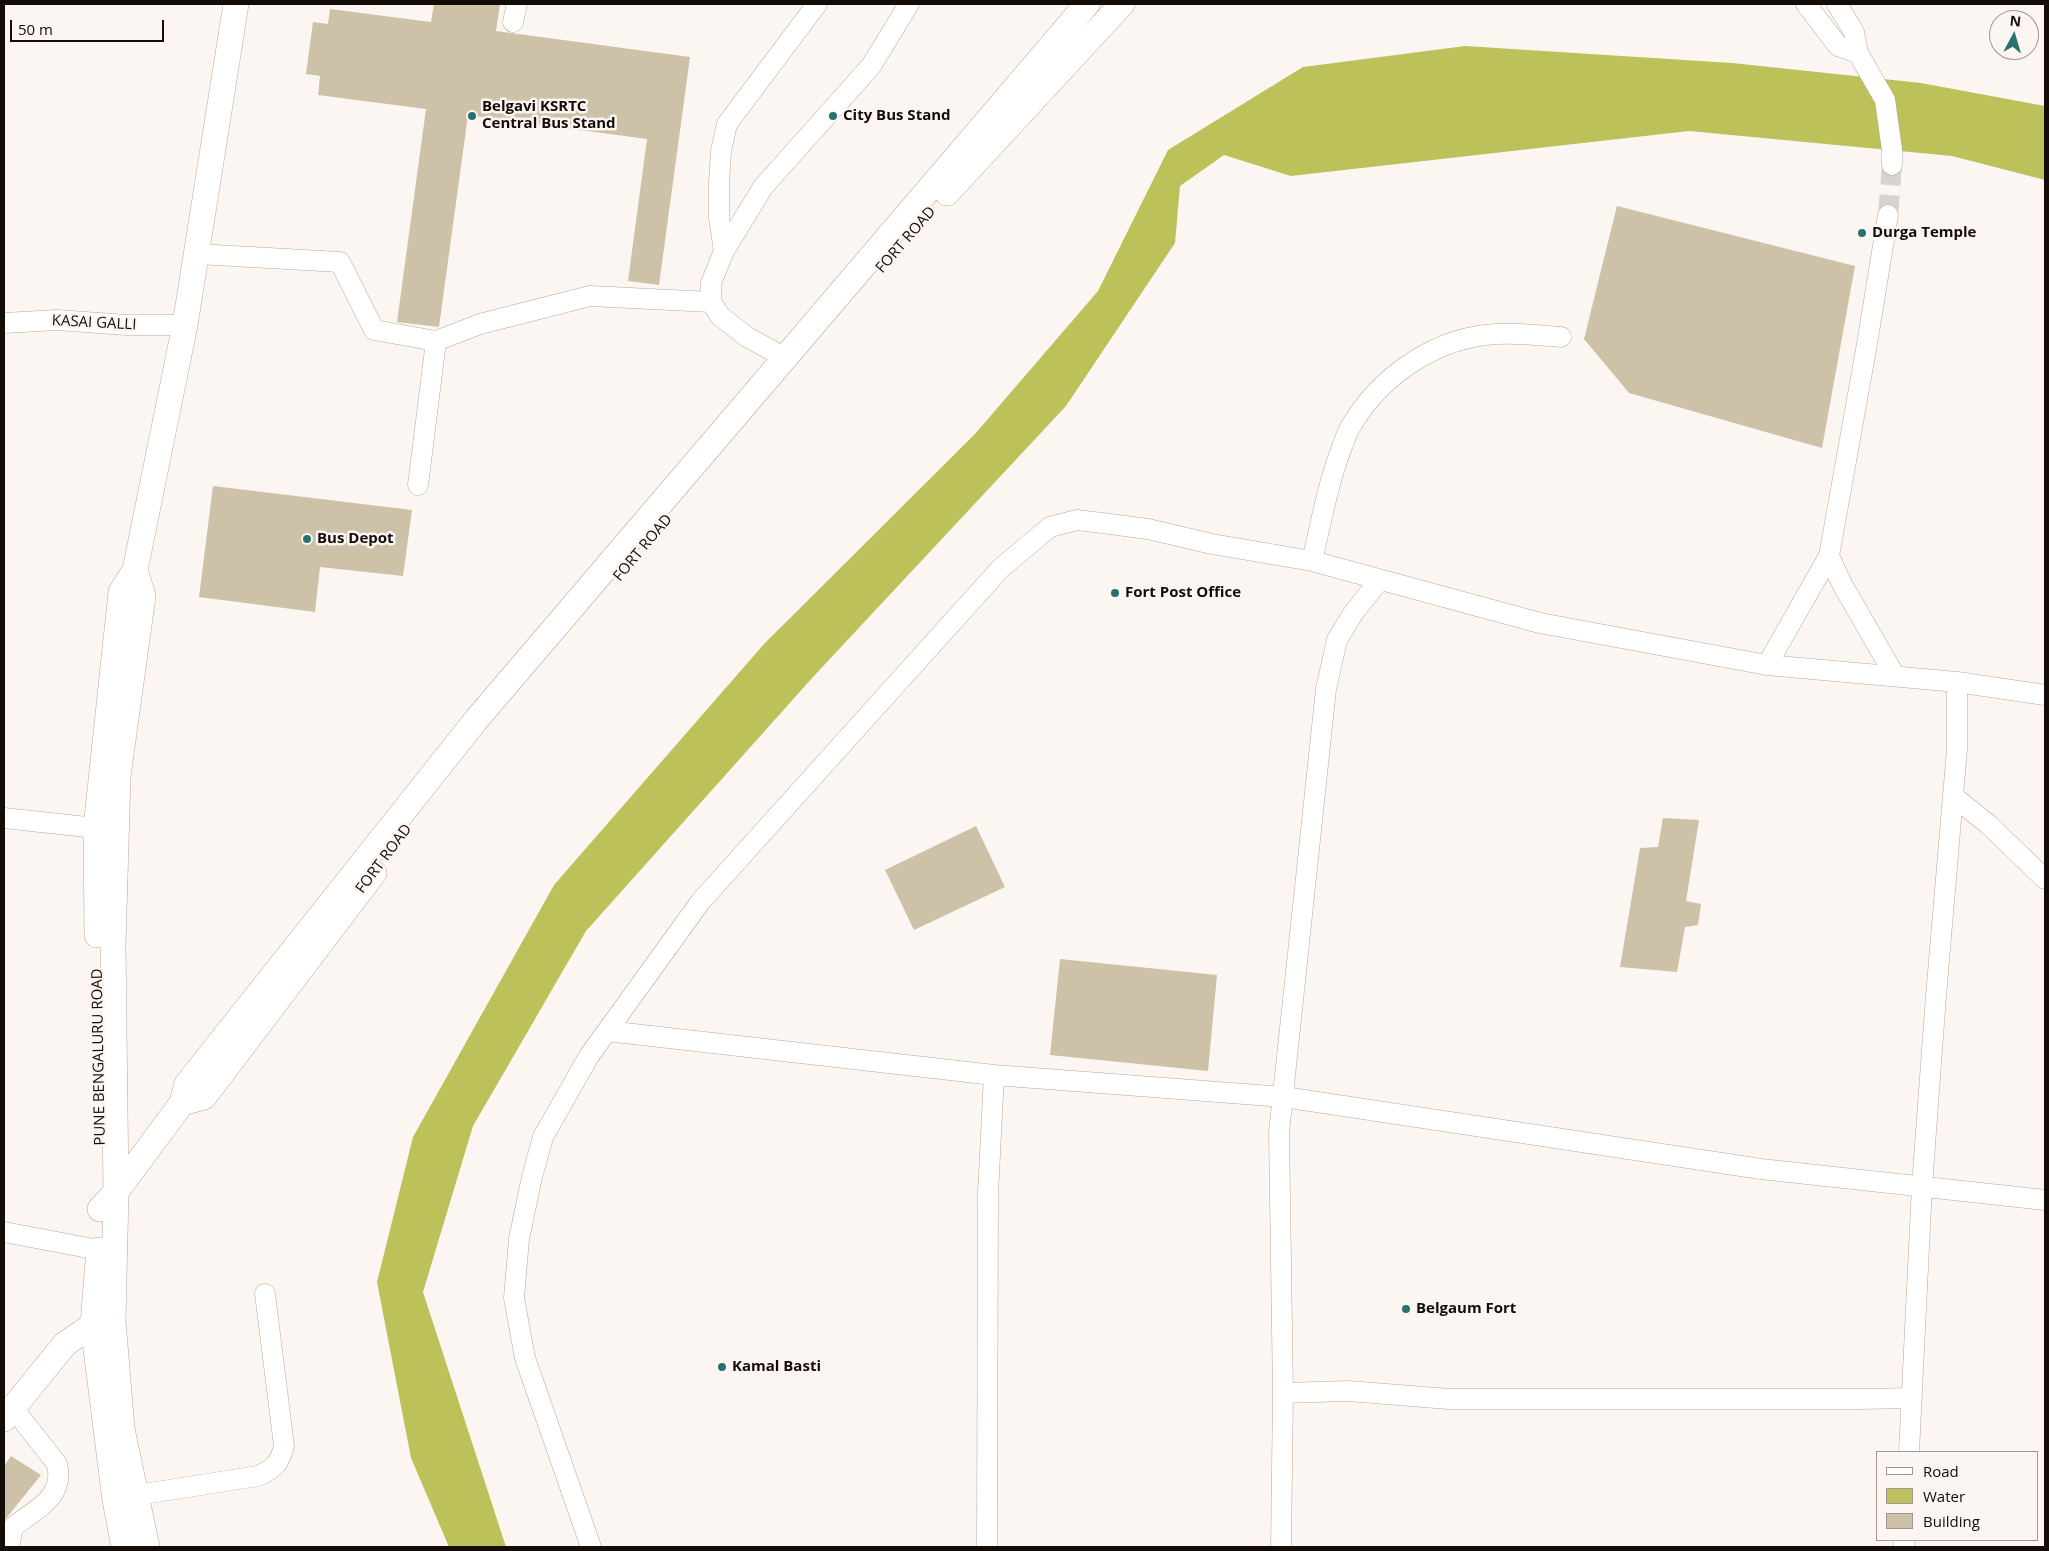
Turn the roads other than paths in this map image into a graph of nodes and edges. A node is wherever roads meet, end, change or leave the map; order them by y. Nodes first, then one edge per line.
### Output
1 (236, 4) edge
2 (817, 4) edge
3 (909, 4) edge
4 (1087, 4) edge
5 (1122, 4) edge
6 (1806, 4) edge
7 (1837, 4) edge
8 (1858, 53) junction
9 (1892, 157) tunnel mouth
10 (1888, 215) tunnel mouth
11 (724, 251) junction
12 (197, 254) junction
13 (711, 302) junction
14 (4, 323) edge
15 (185, 325) junction
16 (1561, 337) dead end
17 (436, 341) junction
18 (791, 361) junction
19 (418, 485) dead end
20 (1829, 556) junction
21 (1312, 561) junction
22 (135, 570) junction
23 (1380, 580) junction
24 (1767, 665) junction
25 (1895, 676) junction
26 (1957, 682) junction
27 (2045, 695) edge
28 (1953, 796) junction
29 (4, 818) edge
30 (96, 828) junction
31 (2045, 879) edge
32 (608, 1031) junction
33 (994, 1075) junction
34 (1284, 1097) junction
35 (1922, 1186) junction
36 (2045, 1200) edge
37 (108, 1201) junction
38 (4, 1232) edge
39 (99, 1250) junction
40 (265, 1294) dead end
41 (103, 1323) junction
42 (1283, 1393) junction
43 (1912, 1398) junction
44 (8, 1414) edge
45 (1909, 1451) edge
46 (137, 1495) junction
47 (9, 1547) edge
48 (124, 1547) edge
49 (147, 1547) edge
50 (591, 1547) edge
51 (987, 1547) edge
52 (1281, 1547) edge

1 - 12 main road
2 - 11 street
3 - 11 street
4 - 18 main road, FORT ROAD
5 - 18 main road, FORT ROAD
6 - 8 street
7 - 8 street
8 - 9 street
10 - 20 street
11 - 13 street
12 - 15 main road
12 - 17 street
13 - 17 street
13 - 18 street
14 - 15 street, KASAI GALLI
15 - 22 main road
16 - 21 street
17 - 19 street
18 - 37 main road, FORT ROAD
20 - 24 street
20 - 25 street
21 - 23 street
21 - 32 street
22 - 30 main road, PUNE BENGALURU ROAD
22 - 37 main road
23 - 24 street
23 - 34 street
24 - 25 street
25 - 26 street
26 - 27 street
26 - 28 street
28 - 31 street
28 - 35 street
29 - 30 street
30 - 37 main road, PUNE BENGALURU ROAD
32 - 33 street
32 - 50 street
33 - 34 street
33 - 51 street
34 - 35 street
34 - 42 street
35 - 36 street
35 - 43 street
37 - 39 main road, PUNE BENGALURU ROAD
37 - 41 main road
38 - 39 street
39 - 41 main road, PUNE BENGALURU ROAD
40 - 46 street
41 - 44 main road
41 - 46 main road
41 - 48 main road, PUNE BENGALURU ROAD
42 - 43 street
42 - 52 street
43 - 45 street
44 - 47 street
46 - 49 main road

